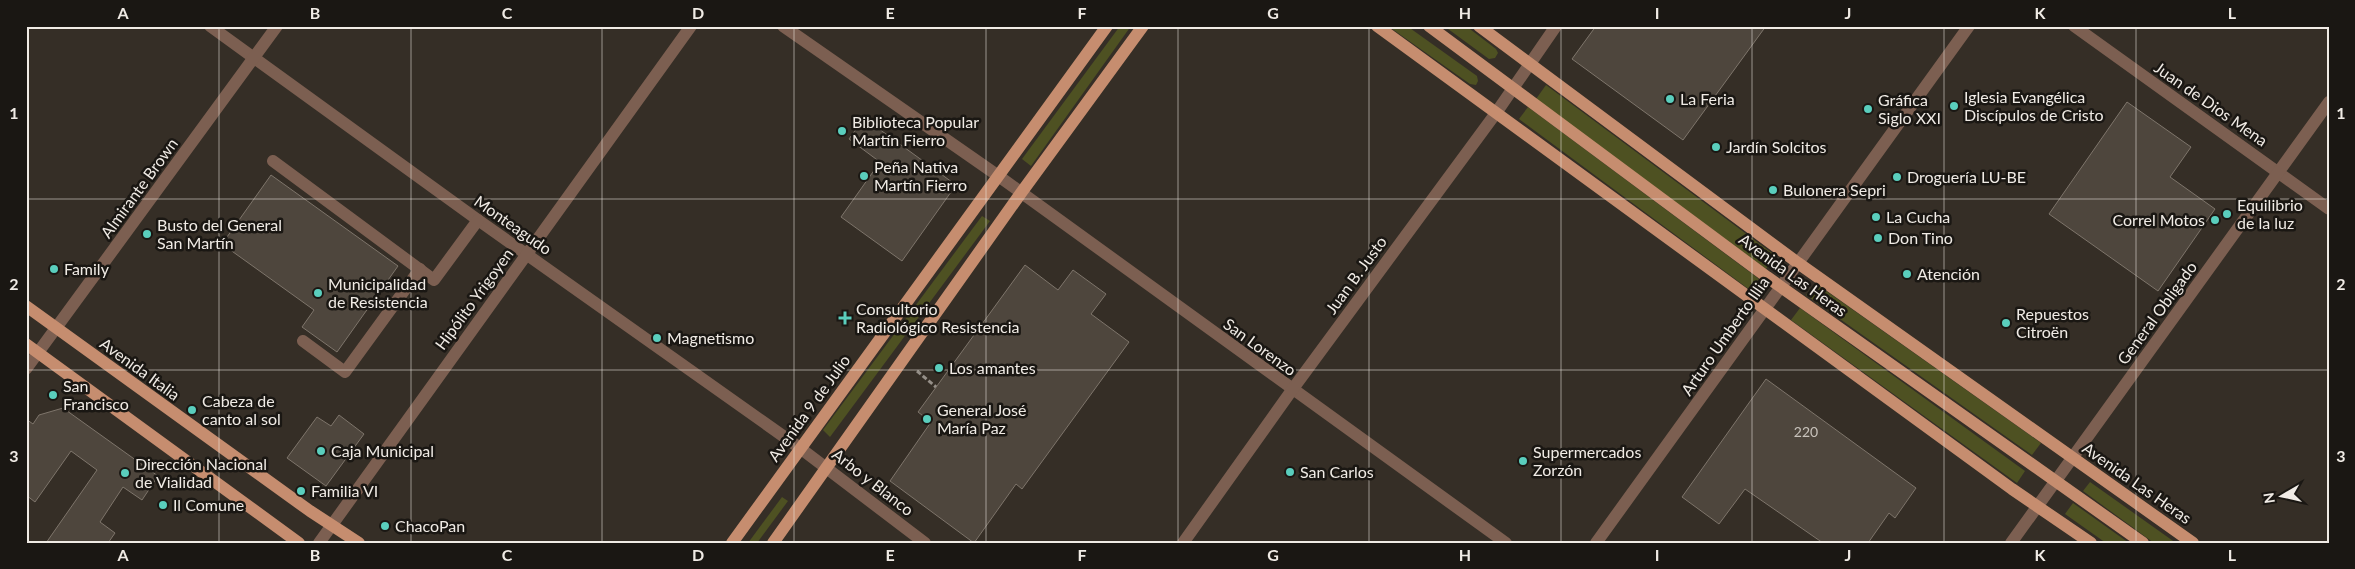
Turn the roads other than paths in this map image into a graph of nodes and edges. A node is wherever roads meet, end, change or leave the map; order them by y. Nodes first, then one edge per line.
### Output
1 (210, 26) edge
2 (277, 26) edge
3 (691, 26) edge
4 (784, 26) edge
5 (1107, 26) edge
6 (1143, 26) edge
7 (1377, 26) edge
8 (1429, 26) edge
9 (1480, 26) edge
10 (1556, 26) edge
11 (1969, 26) edge
12 (2074, 26) edge
13 (255, 58) junction
14 (1530, 62) junction
15 (1513, 87) junction
16 (2329, 102) edge
17 (1496, 113) junction
18 (273, 161) dead end
19 (2278, 172) junction
20 (997, 175) junction
21 (1021, 193) junction
22 (2329, 209) edge
23 (478, 220) junction
24 (526, 254) junction
25 (1798, 263) junction
26 (420, 269) junction
27 (1780, 286) junction
28 (26, 306) edge
29 (1765, 308) junction
30 (57, 328) junction
31 (303, 341) dead end
32 (26, 344) edge
33 (38, 353) junction
34 (26, 369) edge
35 (1292, 390) junction
36 (800, 448) junction
37 (2073, 458) junction
38 (827, 467) junction
39 (2055, 480) junction
40 (2037, 506) junction
41 (331, 526) junction
42 (299, 543) edge
43 (318, 543) edge
44 (359, 543) edge
45 (732, 543) edge
46 (773, 543) edge
47 (925, 543) edge
48 (1183, 543) edge
49 (1506, 543) edge
50 (1596, 543) edge
51 (2011, 543) edge
52 (2091, 543) edge
53 (2143, 543) edge
54 (2193, 543) edge

1 - 13 street, Monteagudo
2 - 13 street, Almirante Brown
3 - 24 street, Hipólito Yrigoyen
4 - 20 street, San Lorenzo
5 - 20 main road, Avenida 9 de Julio
6 - 21 main road
7 - 17 main road
8 - 15 main road, Avenida Las Heras
9 - 14 main road, Avenida Las Heras
10 - 14 street, Juan B. Justo
11 - 25 street, Arturo Umberto Illia
12 - 19 street, Juan de Dios Mena
13 - 23 street, Monteagudo
13 - 30 street, Almirante Brown
14 - 15 street, Juan B. Justo
14 - 25 main road, Avenida Las Heras
15 - 17 street, Juan B. Justo
15 - 27 main road, Avenida Las Heras
16 - 19 street, General Obligado
17 - 29 main road
17 - 35 street, Juan B. Justo
18 - 26 street
19 - 22 street, Juan de Dios Mena
19 - 37 street, General Obligado
20 - 21 street, San Lorenzo
20 - 36 main road, Avenida 9 de Julio
21 - 35 street, San Lorenzo
21 - 38 main road
23 - 24 street, Monteagudo
23 - 26 street
24 - 36 street, Monteagudo
24 - 41 street, Hipólito Yrigoyen
25 - 27 street, Arturo Umberto Illia
25 - 37 main road, Avenida Las Heras
26 - 31 street
27 - 29 street, Arturo Umberto Illia
27 - 39 main road, Avenida Las Heras
28 - 30 main road, Avenida Italia
29 - 40 main road
29 - 50 street, Arturo Umberto Illia
30 - 33 street, Almirante Brown
30 - 41 main road, Avenida Italia
32 - 33 main road
33 - 34 street, Almirante Brown
33 - 42 main road
35 - 48 street, Juan B. Justo
35 - 49 street, San Lorenzo
36 - 38 street, Arbo y Blanco
36 - 45 main road, Avenida 9 de Julio
37 - 39 street, General Obligado
37 - 54 main road, Avenida Las Heras
38 - 46 main road
38 - 47 street, Arbo y Blanco
39 - 40 street, General Obligado
39 - 53 main road, Avenida Las Heras
40 - 51 street, General Obligado
40 - 52 main road
41 - 43 street, Hipólito Yrigoyen
41 - 44 main road, Avenida Italia

